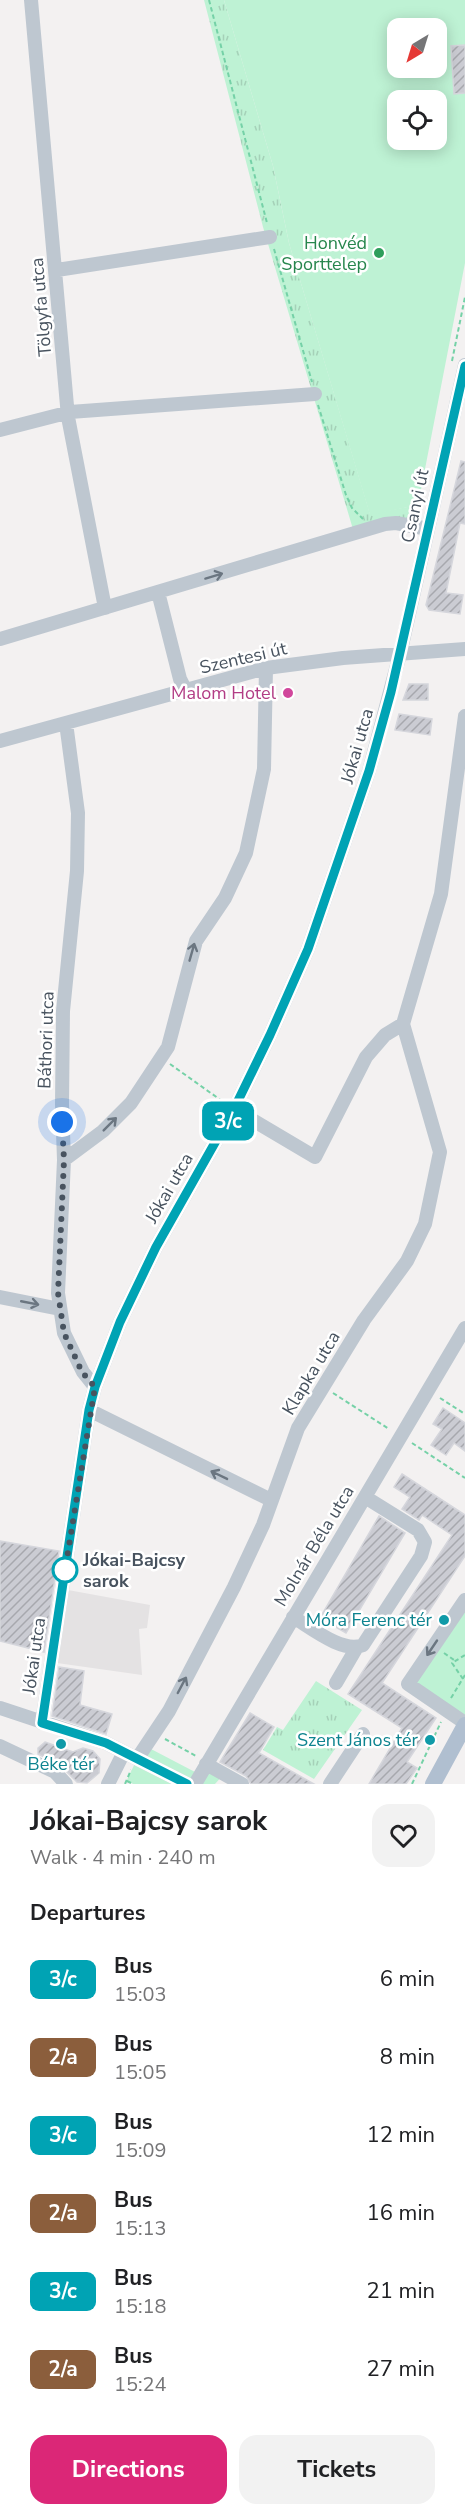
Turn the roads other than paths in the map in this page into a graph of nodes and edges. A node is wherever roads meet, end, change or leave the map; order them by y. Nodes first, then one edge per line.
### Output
1 (32, 0) edge
2 (270, 237) road end
3 (57, 270) junction
4 (465, 365) edge
5 (315, 394) road end
6 (68, 412) junction
7 (0, 430) edge
8 (428, 529) junction
9 (158, 592) junction
10 (105, 608) junction
11 (0, 639) edge
12 (465, 649) edge
13 (400, 654) junction
14 (266, 668) junction
15 (185, 689) junction
16 (465, 716) edge
17 (66, 723) junction
18 (0, 741) edge
19 (403, 1024) junction
20 (234, 1109) junction
21 (64, 1160) junction
22 (0, 1297) edge
23 (60, 1309) junction
24 (465, 1328) edge
25 (95, 1387) junction
26 (89, 1410) junction
27 (365, 1497) junction
28 (271, 1500) junction
29 (465, 1600) edge
30 (293, 1617) junction
31 (357, 1647) junction
32 (336, 1683) dead end
33 (0, 1708) edge
34 (42, 1723) junction
35 (465, 1724) edge
36 (363, 1734) dead end
37 (0, 1746) edge
38 (124, 1752) junction
39 (137, 1759) junction
40 (207, 1763) junction
41 (435, 1779) edge
42 (66, 1784) edge
43 (109, 1784) edge
44 (187, 1784) edge
45 (195, 1784) edge
46 (242, 1784) edge
47 (330, 1784) edge

1 - 3 street, Tölgyfa utca
2 - 3 street
3 - 6 street, Tölgyfa utca
4 - 8 street, Csanyi út
5 - 6 street
6 - 7 street
6 - 10 street, Tölgyfa utca
9 -> 8 street
8 - 13 street, Csanyi út
9 - 10 street
9 - 15 street
10 - 11 street
12 - 13 street, Szentesi út
13 - 14 street, Szentesi út
13 - 20 street, Jókai utca
14 - 15 street, Szentesi út
21 -> 14 street
15 - 17 street, Szentesi út
16 - 19 street
17 - 18 street, Szentesi út
17 - 21 street, Báthori utca
19 - 20 street
19 - 28 street, Klapka utca
20 - 25 street, Jókai utca
21 - 23 street, Báthori utca
22 -> 23 street
23 - 25 street, Báthori utca
24 - 27 street, Molnár Béla utca
25 - 26 street, Jókai utca
28 -> 26 street
26 - 34 street, Jókai utca
27 - 30 street, Molnár Béla utca
27 - 31 street
39 -> 28 street, Klapka utca
29 -> 35 street
30 - 31 street
30 - 40 street, Molnár Béla utca
31 - 32 street
33 - 34 street
34 - 38 street
35 - 41 main road
36 - 47 street
37 - 42 street
38 - 39 street
38 - 43 street
39 - 44 street
40 - 45 street, Molnár Béla utca
40 - 46 street

